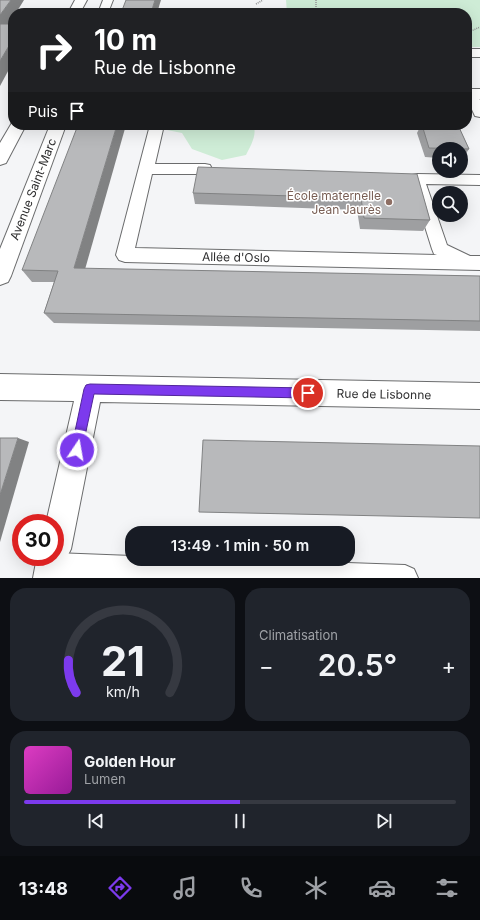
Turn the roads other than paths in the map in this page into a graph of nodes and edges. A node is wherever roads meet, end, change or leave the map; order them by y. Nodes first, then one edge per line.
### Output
1 (473, 94) edge
2 (480, 112) edge
3 (15, 130) edge
4 (56, 130) edge
5 (156, 130) edge
6 (0, 159) edge
7 (146, 169) junction
8 (205, 169) edge
9 (480, 180) edge
10 (477, 263) edge
11 (0, 276) edge
12 (0, 387) edge
13 (90, 389) junction
14 (480, 396) edge
15 (63, 514) edge
16 (64, 564) edge
17 (405, 578) edge

1 - 2 lane
3 - 6 street
4 - 11 street, Avenue Saint-Marc
5 - 7 lane, Allée d'Oslo
7 - 8 lane
7 - 10 lane, Allée d'Oslo
9 - 10 lane
12 - 13 street, Rue de Lisbonne
13 - 14 street, Rue de Lisbonne
13 - 15 street
16 - 17 lane

